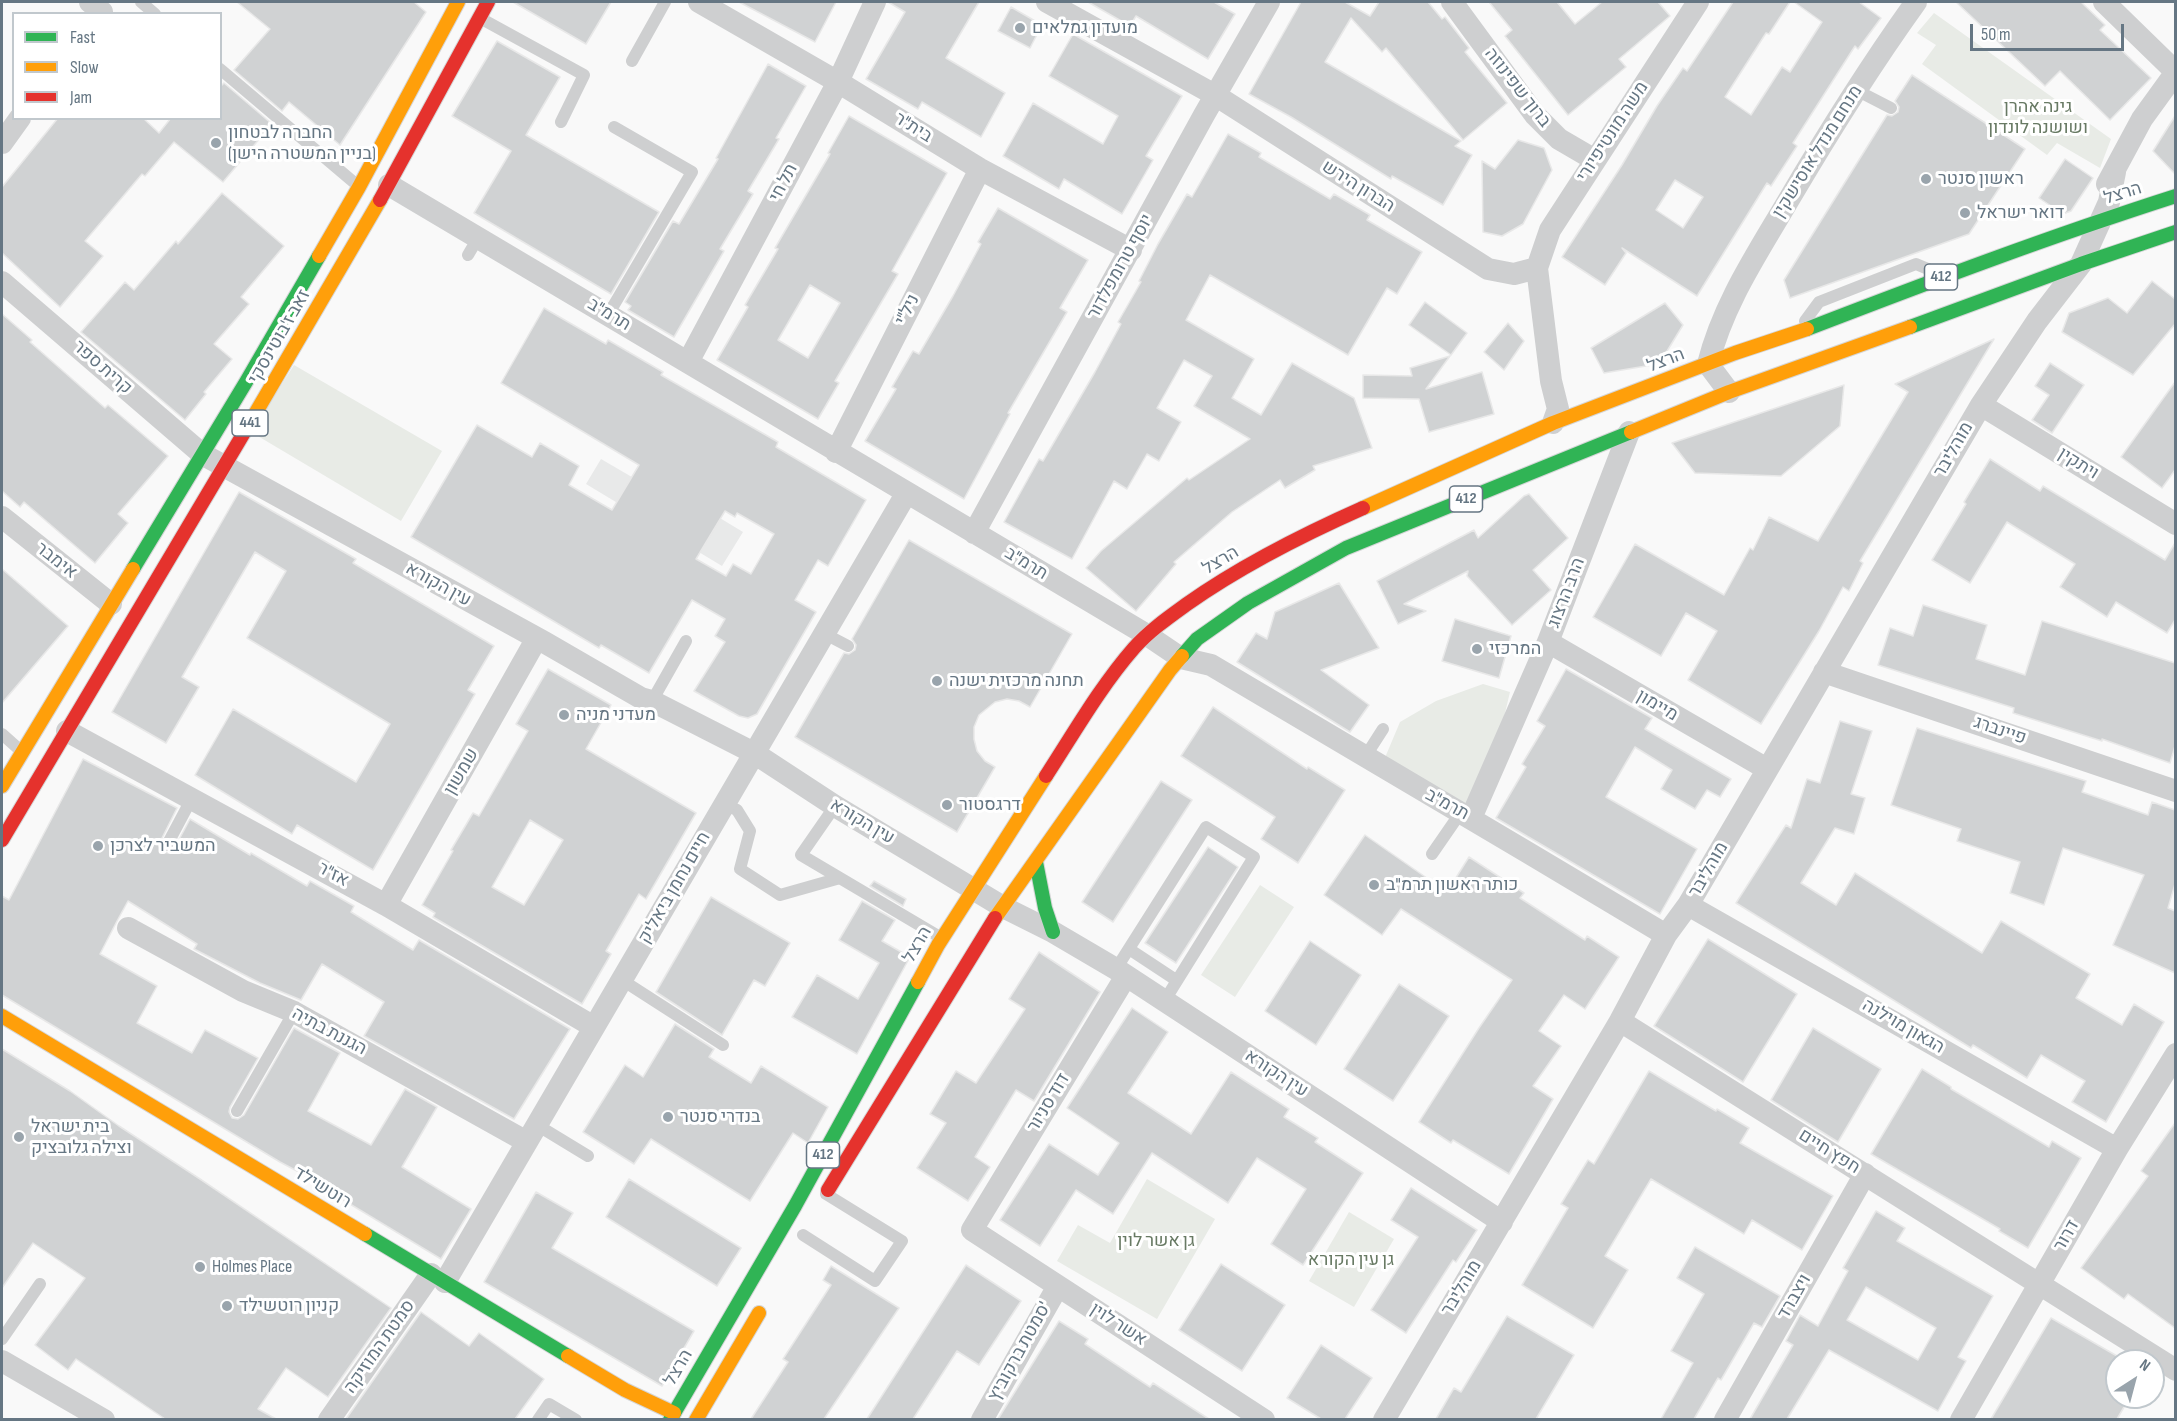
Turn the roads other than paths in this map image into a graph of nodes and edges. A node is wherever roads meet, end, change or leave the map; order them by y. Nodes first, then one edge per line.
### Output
1 (141, 2) edge
2 (458, 2) edge
3 (488, 2) edge
4 (665, 2) edge
5 (699, 2) edge
6 (875, 2) edge
7 (1047, 2) edge
8 (1269, 2) edge
9 (1452, 2) edge
10 (2104, 2) edge
11 (1694, 3) edge
12 (1907, 5) edge
13 (153, 12) edge
14 (479, 18) junction
15 (632, 61) dead end
16 (222, 71) edge
17 (2175, 72) edge
18 (838, 82) junction
19 (1856, 90) junction
20 (1215, 96) junction
21 (1891, 108) dead end
22 (19, 120) edge
23 (561, 122) dead end
24 (614, 127) dead end
25 (2, 143) edge
26 (1595, 160) junction
27 (980, 169) junction
28 (2115, 172) junction
29 (389, 185) junction
30 (359, 187) junction
31 (2175, 196) edge
32 (2141, 207) junction
33 (2091, 223) junction
34 (2175, 232) edge
35 (1131, 250) junction
36 (2081, 264) junction
37 (1537, 268) junction
38 (2060, 273) junction
39 (1944, 276) junction
40 (2, 282) edge
41 (1728, 307) junction
42 (608, 315) junction
43 (2037, 321) junction
44 (1794, 334) junction
45 (1735, 353) junction
46 (688, 362) junction
47 (1708, 364) junction
48 (1729, 392) junction
49 (1981, 405) junction
50 (1553, 423) junction
51 (1629, 432) junction
52 (836, 452) junction
53 (202, 454) junction
54 (224, 468) junction
55 (906, 494) junction
56 (2, 517) edge
57 (2175, 524) edge
58 (974, 533) junction
59 (111, 604) junction
60 (825, 634) junction
61 (1147, 635) junction
62 (537, 638) junction
63 (686, 641) dead end
64 (1548, 642) junction
65 (848, 646) dead end
66 (1181, 658) junction
67 (1824, 672) junction
68 (652, 701) junction
69 (1383, 729) dead end
70 (67, 731) junction
71 (2, 734) edge
72 (22, 752) junction
73 (754, 753) junction
74 (1365, 757) junction
75 (1767, 769) junction
76 (2, 786) edge
77 (2175, 790) edge
78 (192, 798) junction
79 (724, 804) junction
80 (835, 806) junction
81 (1466, 815) junction
82 (2, 840) edge
83 (167, 845) dead end
84 (1432, 854) dead end
85 (1036, 862) junction
86 (840, 878) junction
87 (973, 889) junction
88 (386, 905) junction
89 (1688, 905) junction
90 (1003, 907) junction
91 (128, 928) dead end
92 (1053, 932) junction
93 (1666, 935) junction
94 (938, 945) junction
95 (1129, 949) junction
96 (1121, 972) junction
97 (622, 980) junction
98 (1176, 980) junction
99 (1165, 1000) junction
100 (294, 1012) junction
101 (2, 1016) edge
102 (1620, 1021) junction
103 (594, 1028) junction
104 (723, 1045) dead end
105 (2175, 1054) edge
106 (237, 1110) dead end
107 (532, 1134) junction
108 (2117, 1149) junction
109 (588, 1156) dead end
110 (1865, 1174) junction
111 (823, 1199) joint
112 (1502, 1221) junction
113 (972, 1230) joint
114 (804, 1234) dead end
115 (2044, 1275) junction
116 (438, 1278) junction
117 (40, 1284) dead end
118 (1058, 1286) junction
119 (768, 1297) dead end
120 (2, 1340) edge
121 (2, 1361) edge
122 (2175, 1371) edge
123 (624, 1390) junction
124 (653, 1415) edge
125 (90, 1416) edge
126 (669, 1417) edge
127 (329, 1419) edge
128 (538, 1419) edge
129 (576, 1419) edge
130 (696, 1419) edge
131 (982, 1419) edge
132 (1264, 1419) edge
133 (1384, 1419) edge
134 (1725, 1419) edge
135 (1961, 1419) edge

1 - 13 lane
2 - 14 main road
2 - 30 main road, זאב ז'בוטינסקי / 441
3 - 14 main road, זאב ז'בוטינסקי / 441
4 - 15 lane
5 - 18 street, בית"ר
6 - 18 street, תל חי
7 - 20 street, הברון הירש
8 - 20 street, יוסף טרומפלדור
9 - 26 street, ברוך שפינוזה
10 - 17 street
11 - 26 street, משה מונטיפיורי
12 - 19 street, מנחם מנדל אוסישקין
14 - 23 lane
14 - 29 main road, זאב ז'בוטינסקי / 441
16 - 30 lane
17 - 28 street
18 - 27 street, בית"ר
18 - 46 street, תל חי
19 - 21 lane
19 - 41 street, מנחם מנדל אוסישקין
20 - 35 street, יוסף טרומפלדור
20 - 37 street, הברון הירש
22 - 25 street
24 - 42 lane
26 - 37 street, משה מונטיפיורי
27 - 35 street, בית"ר
27 - 52 street, ניל"י
28 - 32 street
28 - 33 street
29 - 42 street, תרמ"ב
29 - 54 main road, זאב ז'בוטינסקי / 441
30 - 53 main road, זאב ז'בוטינסקי / 441
31 - 32 main road, הרצל / 412
32 - 33 main road, הרצל / 412
33 - 36 street, מוהליבר
33 - 38 street, מוהליבר
33 - 39 main road, הרצל / 412
34 - 36 main road, 412
35 - 58 street, יוסף טרומפלדור
36 - 38 main road, 412
36 - 43 street, מוהליבר
37 - 50 street
38 - 43 street, מוהליבר
38 - 48 main road, 412
39 - 44 main road, הרצל / 412
39 - 44 lane
40 - 53 street, קרית ספר
41 - 45 street, מנחם מנדל אוסישקין
41 - 47 street, מנחם מנדל אוסישקין
42 - 46 street, תרמ"ב
43 - 49 street, מוהליבר
44 - 45 main road, הרצל / 412
45 - 47 main road, הרצל / 412
45 - 48 street, מנחם מנדל אוסישקין
46 - 52 street, תרמ"ב
47 - 48 street
47 - 50 main road, הרצל / 412
48 - 51 main road, 412
49 - 57 street, ויתקין
49 - 67 street, מוהליבר
50 - 61 main road, הרצל / 412
51 - 64 street, הרב הרצוג
51 - 66 main road, 412
52 - 55 street, תרמ"ב
53 - 54 street, עין הקורא
53 - 59 main road, זאב ז'בוטינסקי / 441
54 - 62 street, עין הקורא
54 - 70 main road, זאב ז'בוטינסקי / 441
55 - 58 street, תרמ"ב
55 - 60 street, חיים נחמן ביאליק
56 - 59 street, אימבר
58 - 61 street, תרמ"ב
59 - 72 main road, זאב ז'בוטינסקי / 441
60 - 65 lane
60 - 73 street, חיים נחמן ביאליק
61 - 66 street, תרמ"ב
61 - 87 main road, הרצל / 412
62 - 68 street, עין הקורא
62 - 88 street, שמשון
63 - 68 lane
64 - 75 street, מיימון
64 - 81 street, הרב הרצוג
66 - 74 street, תרמ"ב
66 - 85 main road, 412
67 - 75 street, מוהליבר
67 - 77 street, פיינברג
68 - 73 street, עין הקורא
69 - 74 lane
70 - 78 street, אז"ר
70 - 82 main road, זאב ז'בוטינסקי / 441
71 - 72 lane
72 - 76 main road, זאב ז'בוטינסקי / 441
73 - 79 street, חיים נחמן ביאליק
73 - 80 street, עין הקורא
74 - 81 street, תרמ"ב
75 - 89 street, מוהליבר
78 - 83 lane
78 - 88 street, אז"ר
79 - 86 lane
79 - 97 street, חיים נחמן ביאליק
80 - 86 lane
80 - 87 street, עין הקורא
81 - 84 lane
81 - 93 street, תרמ"ב
85 - 90 main road, 412
85 - 92 main road
86 - 94 lane
87 - 90 street, עין הקורא
87 - 94 main road, הרצל / 412
88 - 103 street, אז"ר
89 - 93 street, מוהליבר
89 - 108 street, הגאון מוילנה
90 - 92 street, עין הקורא
90 - 111 main road, 412
91 - 100 street, הגננת בתיה
92 - 96 street, עין הקורא
93 - 102 street, מוהליבר
94 - 126 main road, הרצל / 412
95 - 96 lane
95 - 98 lane
95 - 98 lane
96 - 99 street, עין הקורא
96 - 113 street, דוד סניור
97 - 103 street, חיים נחמן ביאליק
97 - 104 lane
98 - 99 lane
99 - 112 street, עין הקורא
100 - 106 lane
100 - 107 street, הגננת בתיה
101 - 116 main road, רוטשילד
102 - 110 street, חפץ חיים
102 - 112 street, מוהליבר
103 - 107 street, חיים נחמן ביאליק
105 - 108 street, דרור
107 - 109 lane
107 - 116 street, חיים נחמן ביאליק
108 - 115 street, דרור
110 - 115 street, חפץ חיים
110 - 134 street, ויצברד
111 - 114 lane
112 - 133 street, מוהליבר
113 - 118 street, אשר לוין
115 - 122 street, חפץ חיים
115 - 135 street, דרור
116 - 123 main road, רוטשילד
116 - 127 street, סמטת המוזיקה
117 - 120 lane
118 - 131 street, סמטת ברקוביץ'
118 - 132 street, אשר לוין
119 - 130 main road
121 - 125 street
123 - 124 main road, רוטשילד
123 - 126 main road, רוטשילד
124 - 126 main road, רוטשילד
128 - 129 lane

